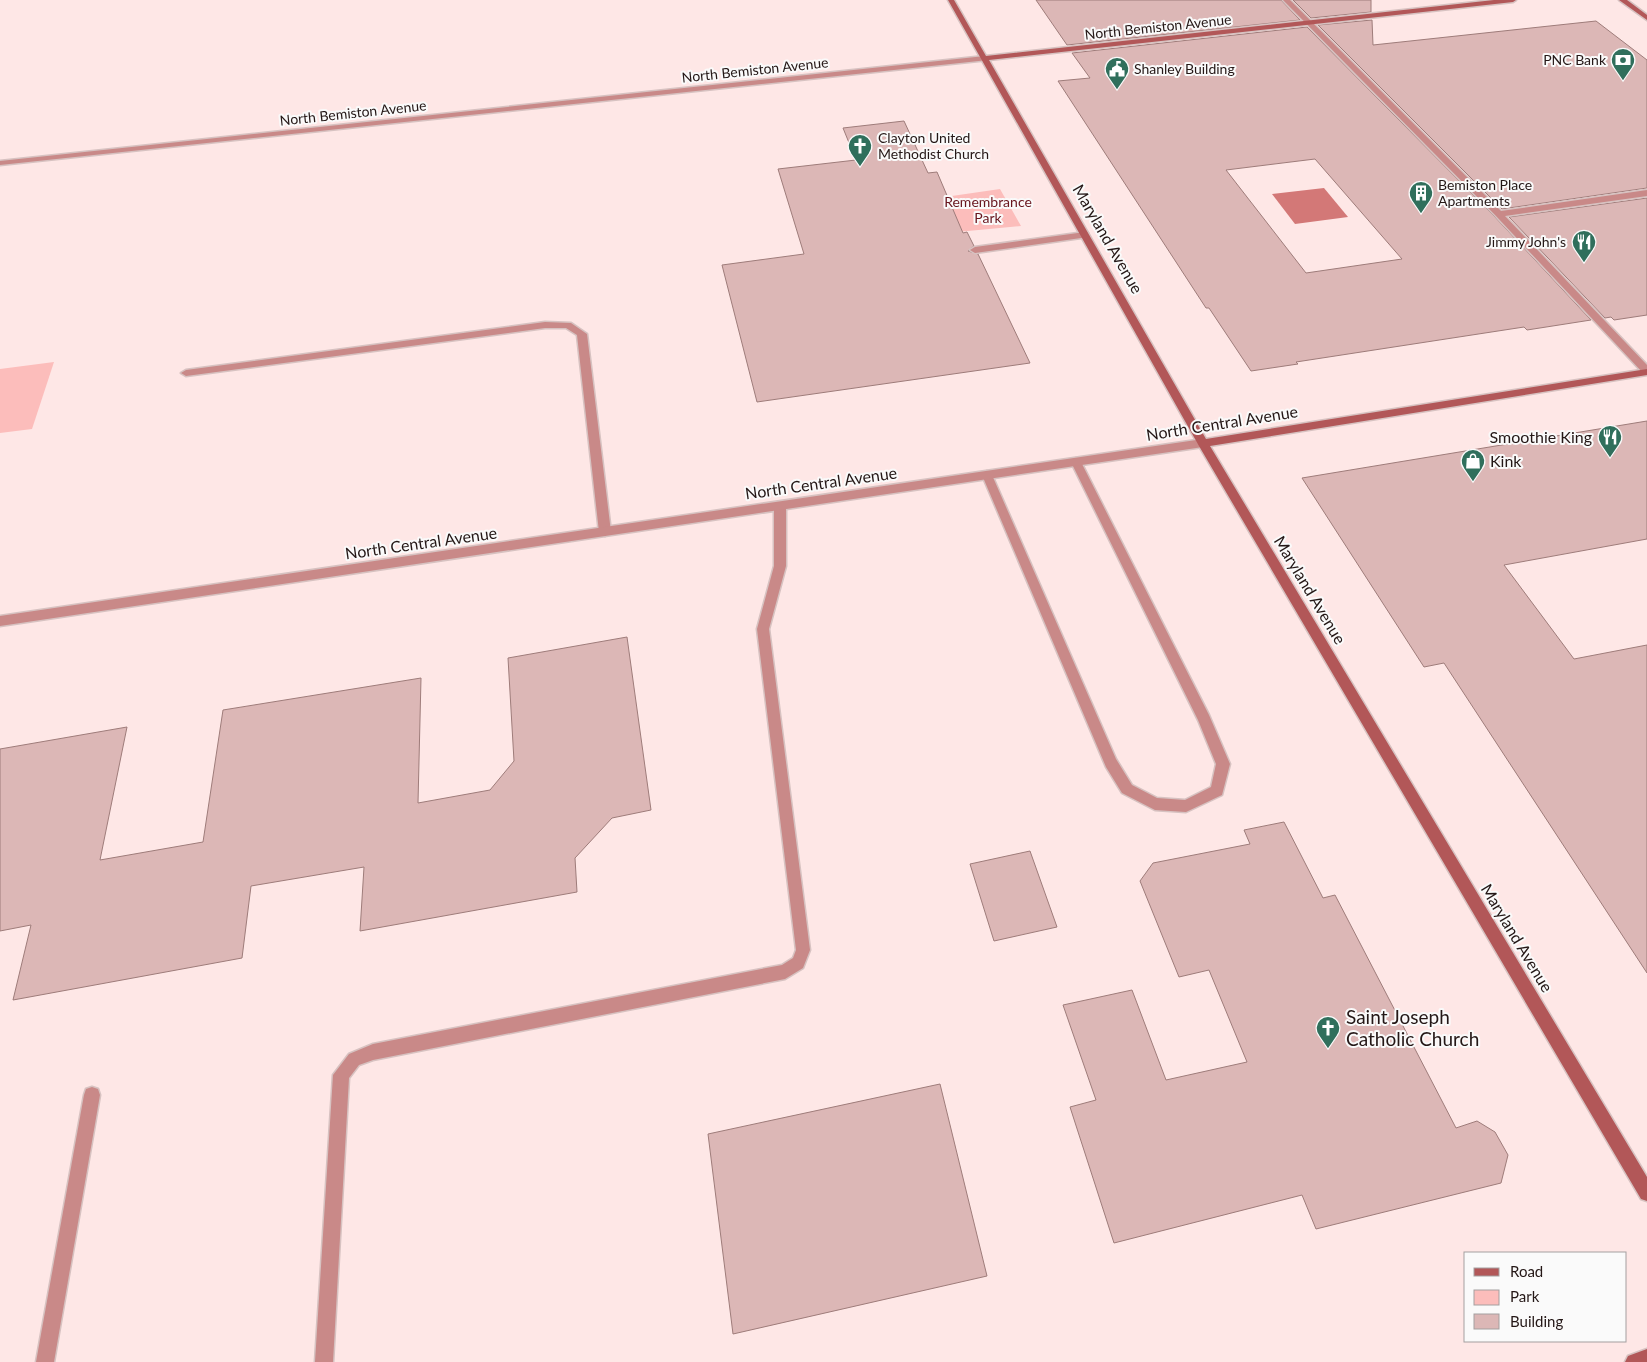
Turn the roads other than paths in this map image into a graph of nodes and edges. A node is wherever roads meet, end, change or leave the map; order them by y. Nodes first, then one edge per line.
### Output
1 (951, 0) edge
2 (1286, 0) edge
3 (1513, 0) edge
4 (1622, 0) edge
5 (1647, 18) edge
6 (1308, 22) junction
7 (985, 58) junction
8 (0, 163) edge
9 (1647, 192) edge
10 (1499, 214) junction
11 (1085, 235) junction
12 (976, 250) dead end
13 (1647, 372) edge
14 (186, 374) dead end
15 (1203, 443) junction
16 (1076, 462) junction
17 (987, 475) junction
18 (780, 506) junction
19 (605, 532) junction
20 (0, 621) edge
21 (92, 1096) dead end
22 (1647, 1193) edge
23 (1647, 1358) edge
24 (45, 1362) edge
25 (324, 1362) edge
26 (1634, 1362) edge

1 - 7 main road, Maryland Avenue
2 - 6 street
3 - 6 main road, North Bemiston Avenue
4 - 5 main road
6 - 7 main road, North Bemiston Avenue
6 - 10 street
7 - 8 street, North Bemiston Avenue
7 - 11 main road, Maryland Avenue
9 - 10 street
10 - 13 street
11 - 12 street
11 - 15 main road, Maryland Avenue
13 - 15 main road, North Central Avenue
14 - 19 street
15 - 16 street, North Central Avenue
15 - 22 main road, Maryland Avenue
16 - 17 street, North Central Avenue
16 - 17 street
17 - 18 street, North Central Avenue
18 - 19 street, North Central Avenue
18 - 25 street
19 - 20 street, North Central Avenue
21 - 24 street
23 - 26 main road

